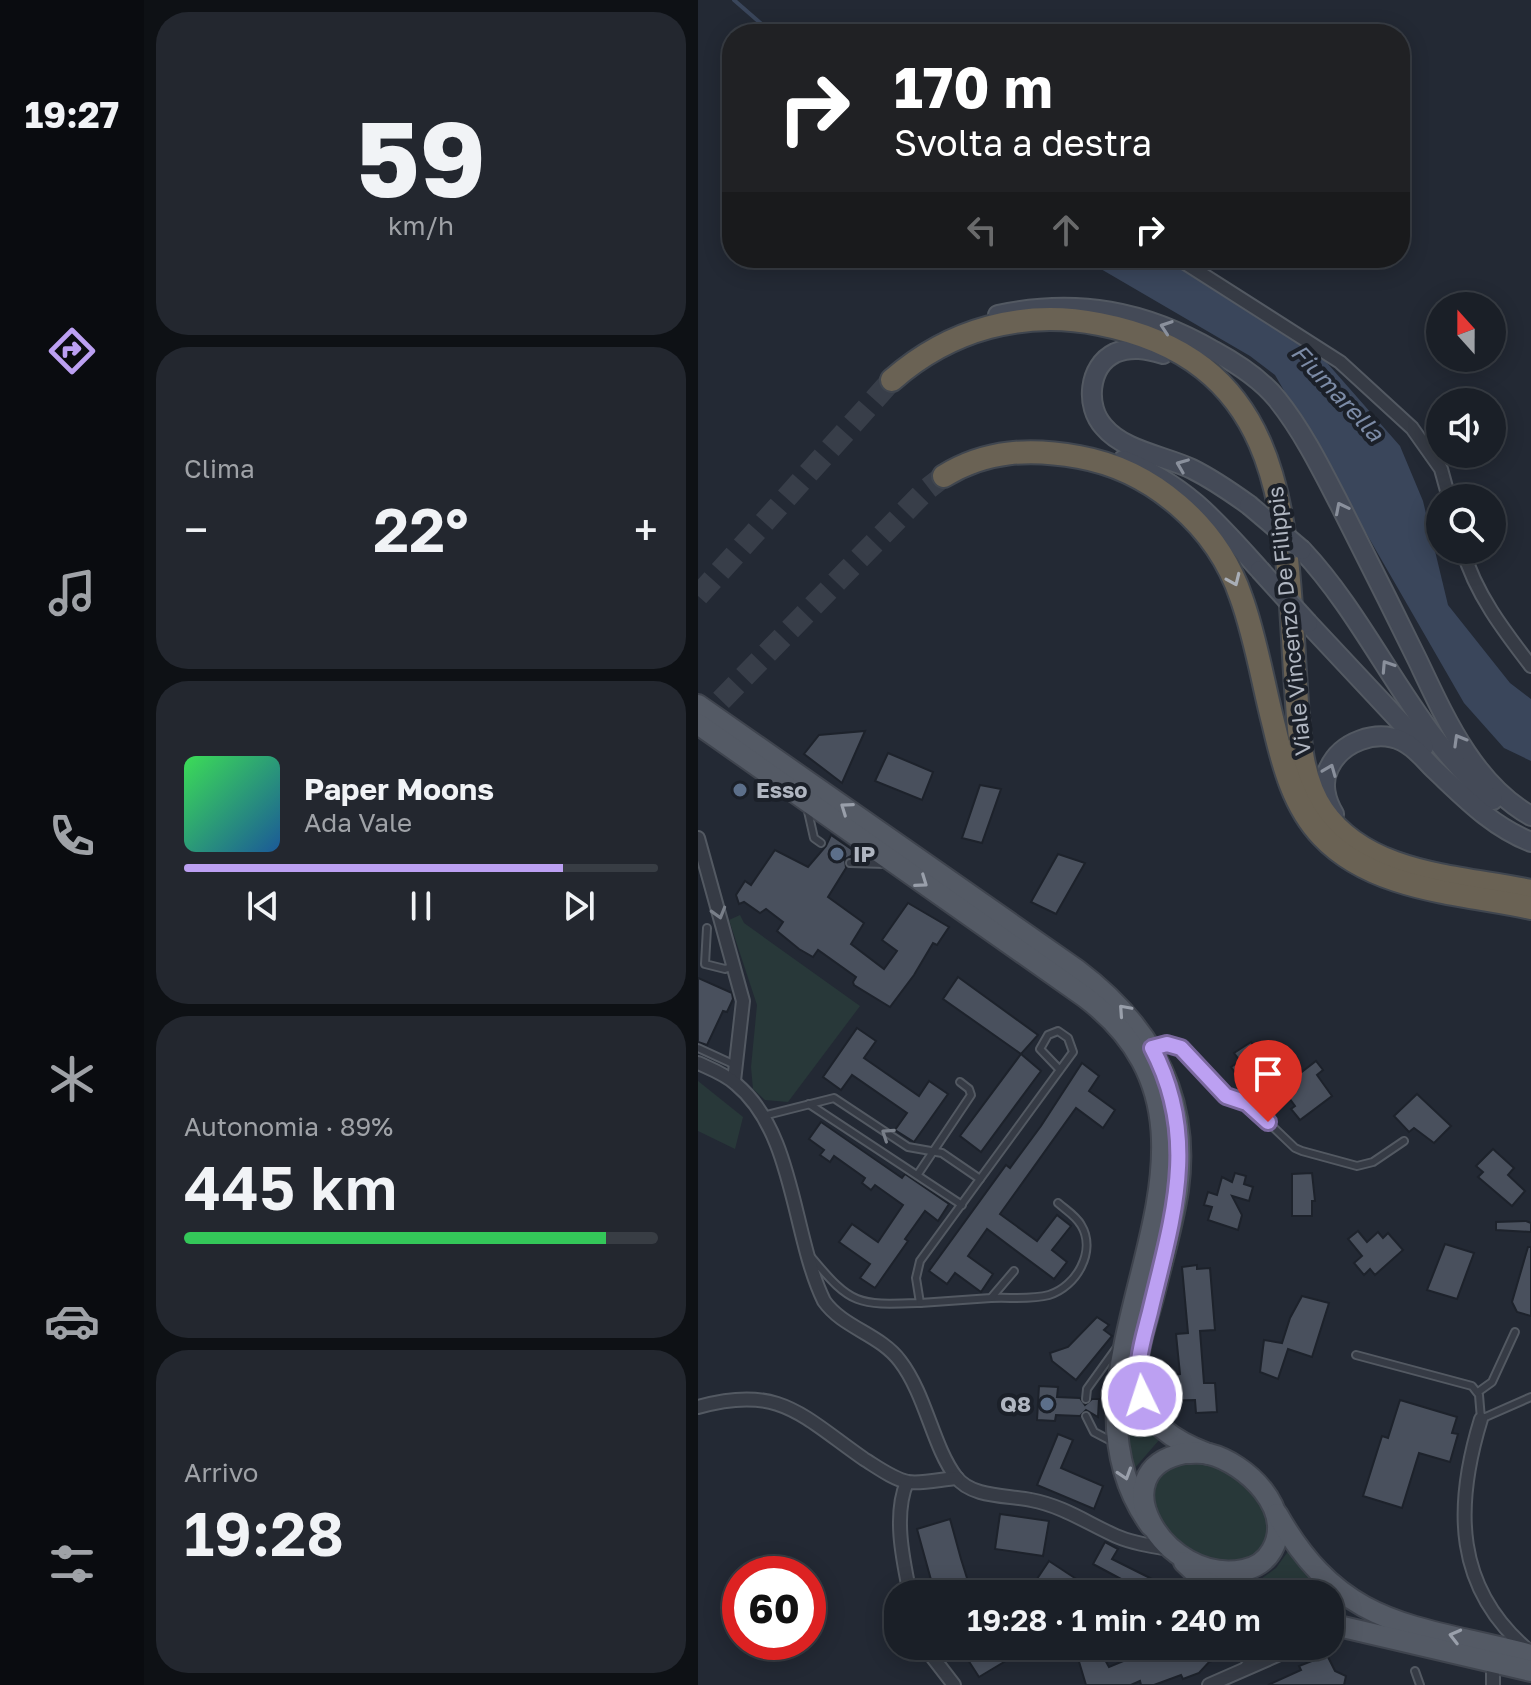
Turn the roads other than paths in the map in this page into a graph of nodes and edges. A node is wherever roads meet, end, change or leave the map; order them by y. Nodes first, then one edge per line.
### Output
1 (1193, 268) edge
2 (931, 350) junction
3 (892, 380) tunnel mouth
4 (951, 472) joint
5 (1445, 484) edge
6 (1467, 564) edge
7 (1531, 666) edge
8 (698, 705) edge
9 (698, 724) edge
10 (805, 799) junction
11 (1531, 816) edge
12 (1531, 827) edge
13 (698, 838) edge
14 (1531, 840) edge
15 (821, 843) dead end
16 (850, 863) dead end
17 (896, 864) junction
18 (1401, 872) junction
19 (1531, 891) edge
20 (1531, 908) edge
21 (707, 928) dead end
22 (734, 966) junction
23 (698, 1048) edge
24 (1152, 1048) junction
25 (698, 1063) edge
26 (738, 1066) junction
27 (1060, 1070) junction
28 (734, 1081) junction
29 (960, 1082) dead end
30 (809, 1104) junction
31 (763, 1116) junction
32 (1404, 1141) dead end
33 (930, 1151) junction
34 (918, 1174) junction
35 (980, 1179) junction
36 (1058, 1203) dead end
37 (962, 1205) junction
38 (807, 1252) junction
39 (1014, 1271) dead end
40 (991, 1298) junction
41 (920, 1303) junction
42 (1515, 1332) dead end
43 (1127, 1334) junction
44 (1356, 1355) dead end
45 (1478, 1392) junction
46 (1531, 1397) edge
47 (1086, 1399) dead end
48 (698, 1407) edge
49 (1086, 1416) dead end
50 (1481, 1419) junction
51 (1117, 1444) junction
52 (1208, 1454) junction
53 (957, 1478) junction
54 (907, 1482) junction
55 (1273, 1507) junction
56 (1151, 1526) junction
57 (1172, 1552) junction
58 (908, 1580) edge
59 (1203, 1580) edge
60 (1344, 1627) edge
61 (1531, 1654) edge
62 (935, 1660) edge
63 (1254, 1660) edge
64 (1267, 1660) edge
65 (1493, 1662) junction
66 (1245, 1670) junction
67 (1415, 1671) dead end
68 (1531, 1671) edge
69 (954, 1685) edge
70 (1209, 1685) edge
71 (1420, 1685) edge
72 (1493, 1685) edge

1 - 5 street
2 - 3 highway, Viale Vincenzo De Filippis
11 -> 2 main road
2 - 18 highway, Viale Vincenzo De Filippis
4 - 14 main road, bridge
4 -> 18 highway, Viale Vincenzo De Filippis
6 - 7 street
24 -> 8 main road
9 - 10 main road
10 - 15 lane
10 - 17 main road
12 -> 18 main road, bridge
13 -> 22 street
18 -> 14 main road
16 - 17 lane
17 -> 43 main road
18 - 19 highway, Viale Vincenzo De Filippis
18 - 20 highway, Viale Vincenzo De Filippis
21 - 22 lane
22 - 26 street
23 - 26 lane
24 - 32 lane
24 - 52 main road
25 - 28 street
26 - 28 street
27 - 27 lane
27 - 35 lane
28 - 31 street
29 - 33 lane
30 - 31 lane
33 -> 30 lane
30 - 34 lane
31 - 38 street
33 - 34 lane
33 - 35 lane
34 - 37 lane
35 - 37 lane
36 - 40 lane
37 - 41 lane
38 - 41 lane
38 - 53 street
39 - 40 lane
40 - 41 lane
42 - 45 lane
43 - 47 lane
43 - 51 main road
44 - 45 lane
45 - 50 lane
46 - 50 lane
48 - 54 street
49 - 51 lane
50 - 61 street
51 -> 56 main road
52 - 55 main road
52 - 56 main road
53 - 54 street
53 - 57 street
54 - 58 street
55 - 57 main road
61 -> 55 main road
56 - 57 main road
57 - 59 main road
60 - 65 main road
62 - 69 street
63 - 66 street
64 - 66 street
65 - 68 main road
65 - 72 street
66 - 70 street
67 - 71 lane

